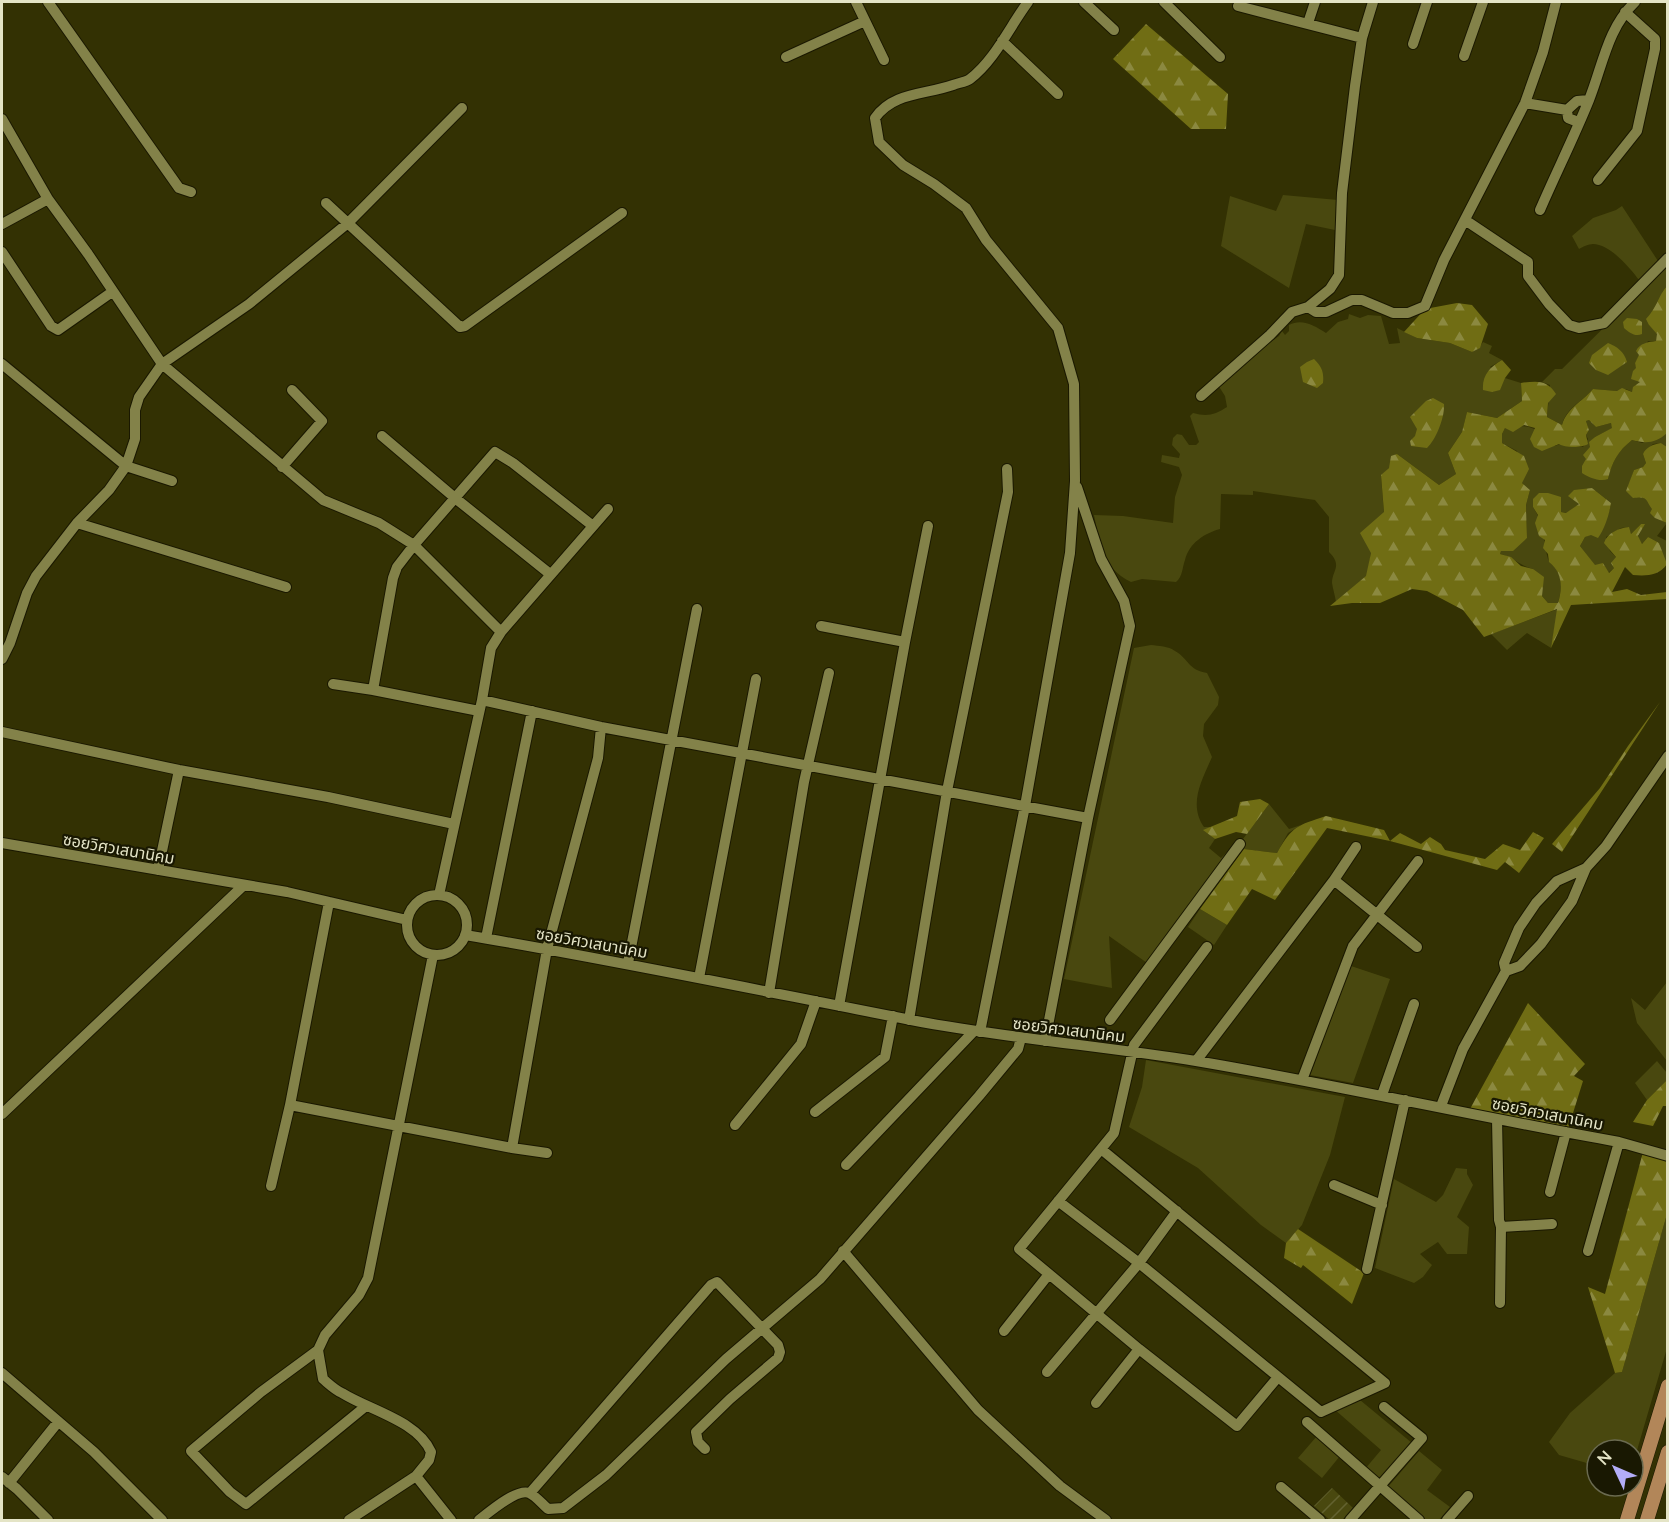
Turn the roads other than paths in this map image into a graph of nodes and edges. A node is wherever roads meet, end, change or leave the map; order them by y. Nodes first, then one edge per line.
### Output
1 (48, 2) edge
2 (856, 2) edge
3 (1028, 2) edge
4 (1084, 2) edge
5 (1164, 2) edge
6 (1316, 2) edge
7 (1373, 2) edge
8 (1427, 2) edge
9 (1483, 2) edge
10 (1556, 2) edge
11 (1635, 2) edge
12 (1238, 6) dead end
13 (1625, 12) junction
14 (865, 21) junction
15 (1308, 23) junction
16 (1114, 30) dead end
17 (1362, 38) junction
18 (1002, 41) junction
19 (1413, 44) dead end
20 (1464, 56) dead end
21 (786, 57) dead end
22 (1220, 57) dead end
23 (884, 60) dead end
24 (1058, 94) dead end
25 (1589, 100) junction
26 (1525, 103) junction
27 (462, 108) dead end
28 (1567, 110) junction
29 (2, 119) edge
30 (1578, 122) junction
31 (1598, 180) dead end
32 (191, 192) dead end
33 (48, 199) junction
34 (326, 203) dead end
35 (1540, 210) dead end
36 (622, 213) dead end
37 (1466, 220) junction
38 (2, 224) edge
39 (348, 224) junction
40 (2, 252) edge
41 (1668, 258) edge
42 (112, 292) junction
43 (1308, 307) junction
44 (2, 364) edge
45 (162, 364) junction
46 (291, 390) dead end
47 (1201, 396) dead end
48 (382, 436) dead end
49 (126, 466) junction
50 (282, 466) junction
51 (1007, 469) dead end
52 (172, 481) dead end
53 (1075, 482) junction
54 (455, 498) junction
55 (608, 509) dead end
56 (76, 523) junction
57 (593, 526) junction
58 (928, 526) dead end
59 (414, 545) junction
60 (550, 574) junction
61 (286, 587) dead end
62 (697, 609) dead end
63 (821, 626) dead end
64 (501, 632) junction
65 (905, 642) junction
66 (2, 660) edge
67 (829, 673) dead end
68 (756, 679) dead end
69 (333, 684) dead end
70 (373, 690) junction
71 (480, 705) junction
72 (532, 711) junction
73 (601, 727) junction
74 (2, 732) edge
75 (672, 740) junction
76 (741, 753) junction
77 (1668, 756) edge
78 (808, 765) junction
79 (179, 770) junction
80 (879, 779) junction
81 (947, 792) junction
82 (1025, 806) junction
83 (1088, 818) junction
84 (454, 824) junction
85 (2, 843) edge
86 (1240, 844) dead end
87 (1356, 847) dead end
88 (1418, 861) dead end
89 (1586, 868) junction
90 (158, 870) junction
91 (1334, 880) junction
92 (244, 885) junction
93 (439, 895) junction
94 (329, 902) junction
95 (1377, 914) junction
96 (407, 920) junction
97 (465, 935) junction
98 (486, 938) junction
99 (1207, 947) dead end
100 (1417, 947) dead end
101 (547, 949) junction
102 (433, 955) junction
103 (628, 963) junction
104 (1506, 971) junction
105 (699, 978) junction
106 (769, 993) junction
107 (816, 1001) junction
108 (1413, 1004) dead end
109 (838, 1006) junction
110 (893, 1016) junction
111 (909, 1020) junction
112 (1110, 1020) dead end
113 (977, 1031) junction
114 (1022, 1038) junction
115 (1045, 1041) junction
116 (1133, 1052) junction
117 (1196, 1061) junction
118 (1302, 1080) junction
119 (1382, 1095) junction
120 (1405, 1100) junction
121 (290, 1105) junction
122 (1441, 1107) junction
123 (815, 1112) dead end
124 (2, 1114) edge
125 (1497, 1119) junction
126 (735, 1125) dead end
127 (398, 1126) junction
128 (1566, 1132) junction
129 (1619, 1142) junction
130 (512, 1148) junction
131 (1101, 1149) junction
132 (547, 1153) dead end
133 (1668, 1156) edge
134 (846, 1165) dead end
135 (1334, 1185) dead end
136 (272, 1186) dead end
137 (1550, 1192) dead end
138 (1058, 1201) junction
139 (1382, 1205) junction
140 (1177, 1211) junction
141 (1552, 1224) dead end
142 (1501, 1227) junction
143 (843, 1251) junction
144 (1588, 1251) dead end
145 (1139, 1263) junction
146 (1367, 1269) dead end
147 (1049, 1274) junction
148 (1500, 1303) dead end
149 (1096, 1313) junction
150 (762, 1329) junction
151 (1004, 1331) dead end
152 (1139, 1349) junction
153 (318, 1350) junction
154 (1047, 1372) dead end
155 (2, 1373) edge
156 (1278, 1377) junction
157 (1668, 1386) edge
158 (1096, 1403) dead end
159 (366, 1406) junction
160 (1384, 1407) dead end
161 (58, 1422) junction
162 (1307, 1422) dead end
163 (705, 1449) dead end
164 (1668, 1452) edge
165 (416, 1476) junction
166 (5, 1480) edge
167 (1379, 1486) junction
168 (1281, 1487) dead end
169 (530, 1493) junction
170 (1468, 1496) dead end
171 (48, 1521) edge
172 (162, 1521) edge
173 (349, 1521) edge
174 (451, 1521) edge
175 (479, 1521) edge
176 (1106, 1521) edge
177 (1320, 1521) edge
178 (1350, 1521) edge
179 (1419, 1521) edge
180 (1447, 1521) edge
181 (1627, 1521) edge
182 (1647, 1521) edge

1 - 32 street
2 - 14 street
3 - 18 street
4 - 16 street
5 - 22 street
6 - 15 street
7 - 17 street
8 - 19 street
9 - 20 street
10 - 26 street
11 - 13 street
12 - 15 street
13 - 25 street
13 - 31 street
14 - 21 street
14 - 23 street
15 - 17 street
17 - 43 street
18 - 24 street
18 - 53 street
25 - 28 street
25 - 30 street
26 - 28 street
26 - 37 street
27 - 39 street
28 - 30 street
29 - 33 street
30 - 35 street
33 - 38 street
33 - 42 street
34 - 39 street
36 - 39 street
37 - 41 street
37 - 43 street
39 - 45 street
40 - 42 street
42 - 45 street
43 - 47 street
44 - 49 street
45 - 49 street
45 - 50 street
46 - 50 street
48 - 54 street
49 - 52 street
49 - 56 street
50 - 59 street
51 - 81 street
53 - 82 street
53 - 83 street
54 - 57 street
54 - 59 street
54 - 60 street
55 - 57 street
56 - 61 street
56 - 66 street
57 - 60 street
58 - 65 street
59 - 64 street
59 - 70 street
60 - 64 street
62 - 75 street
63 - 65 street
64 - 71 street
65 - 80 street
67 - 78 street
68 - 76 street
69 - 70 street
70 - 71 street
71 - 72 street
71 - 84 street
72 - 73 street
72 - 98 street
73 - 75 street
73 - 101 street
74 - 79 street
75 - 76 street
75 - 103 street
76 - 78 street
76 - 105 street
77 - 89 street
78 - 80 street
78 - 106 street
79 - 84 street
79 - 90 street
80 - 81 street
80 - 109 street
81 - 82 street
81 - 111 street
82 - 83 street
82 - 113 street
83 - 115 street
84 - 93 street
85 - 90 street, ซอยวิศวเสนานิคม
86 - 112 street
87 - 91 street
88 - 95 street
89 - 104 street
89 - 104 street
90 - 92 street, ซอยวิศวเสนานิคม
91 - 95 street
91 - 117 street
92 - 94 street, ซอยวิศวเสนานิคม
92 - 124 street
93 - 96 street
93 - 97 street
94 - 96 street, ซอยวิศวเสนานิคม
94 - 121 street
95 - 100 street
95 - 118 street
96 - 102 street
97 - 98 street, ซอยวิศวเสนานิคม
97 - 102 street
98 - 101 street, ซอยวิศวเสนานิคม
99 - 116 street
101 - 103 street, ซอยวิศวเสนานิคม
101 - 130 street
102 - 127 street
103 - 105 street, ซอยวิศวเสนานิคม
104 - 122 street
105 - 106 street, ซอยวิศวเสนานิคม
106 - 107 street, ซอยวิศวเสนานิคม
107 - 109 street, ซอยวิศวเสนานิคม
107 - 126 street
108 - 119 street
109 - 110 street, ซอยวิศวเสนานิคม
110 - 111 street, ซอยวิศวเสนานิคม
110 - 123 street
111 - 113 street, ซอยวิศวเสนานิคม
113 - 114 street, ซอยวิศวเสนานิคม
113 - 134 street
114 - 115 street, ซอยวิศวเสนานิคม
114 - 143 street
115 - 116 street, ซอยวิศวเสนานิคม
116 - 117 street, ซอยวิศวเสนานิคม
116 - 131 street
117 - 118 street, ซอยวิศวเสนานิคม
118 - 119 street, ซอยวิศวเสนานิคม
119 - 120 street, ซอยวิศวเสนานิคม
120 - 122 street, ซอยวิศวเสนานิคม
120 - 139 street
121 - 127 street
121 - 136 street
122 - 125 street, ซอยวิศวเสนานิคม
125 - 128 street, ซอยวิศวเสนานิคม
125 - 142 street
127 - 130 street
127 - 153 street
128 - 129 street, ซอยวิศวเสนานิคม
128 - 137 street
129 - 133 street, ซอยวิศวเสนานิคม
129 - 144 street
130 - 132 street
131 - 138 street
131 - 140 street
135 - 139 street
138 - 145 street
138 - 147 street
139 - 146 street
140 - 145 street
140 - 156 street
141 - 142 street
142 - 148 street
143 - 150 street
143 - 176 street
145 - 149 street
145 - 156 street
147 - 149 street
147 - 151 street
149 - 152 street
149 - 154 street
150 - 163 street
150 - 169 street
150 - 169 street
152 - 156 street
152 - 158 street
153 - 159 street
153 - 159 street
155 - 161 street
157 - 181 main road
159 - 165 street
160 - 167 street
161 - 166 street
161 - 172 street
162 - 167 street
164 - 182 main road
165 - 173 street
165 - 174 street
166 - 171 street
167 - 178 street
167 - 179 street
168 - 177 street
169 - 175 street
170 - 180 street

